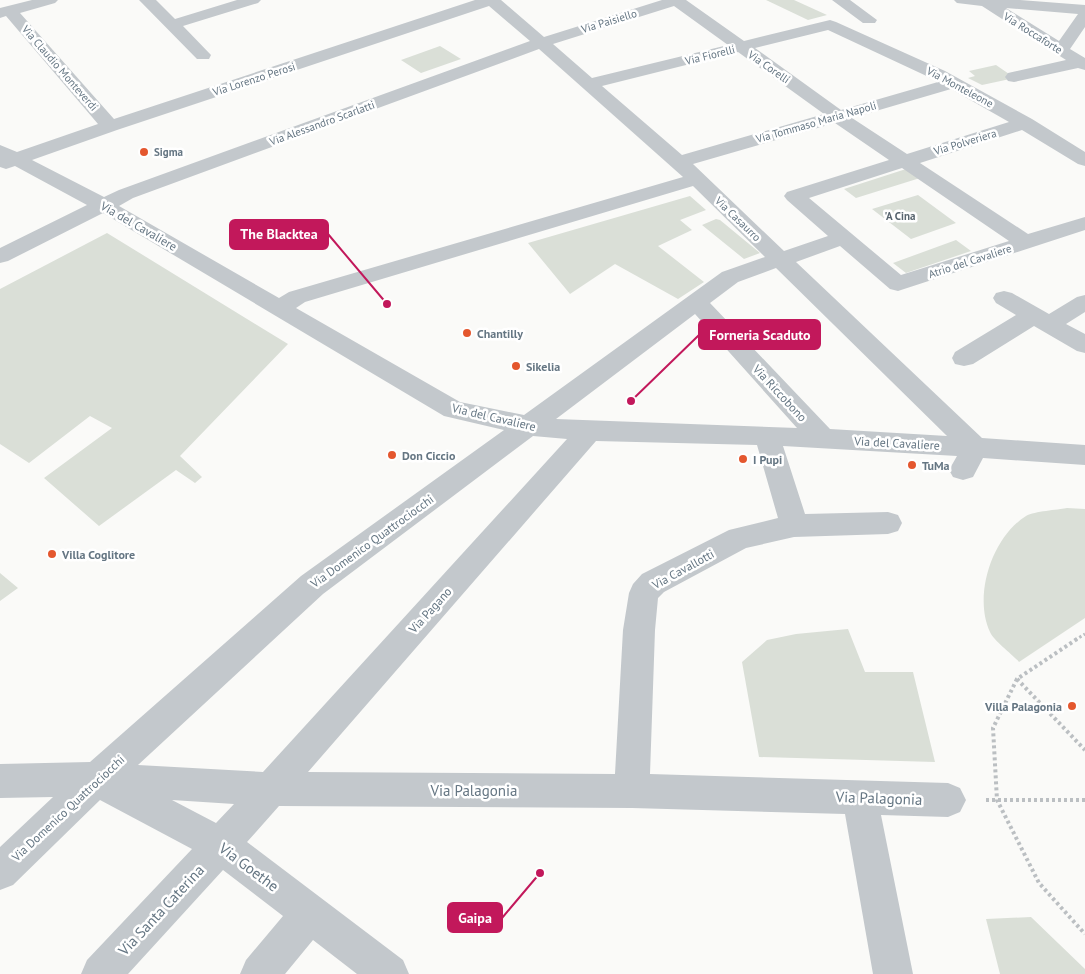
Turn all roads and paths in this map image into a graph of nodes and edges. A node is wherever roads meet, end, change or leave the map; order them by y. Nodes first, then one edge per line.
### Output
1 (50, 0) edge
2 (147, 0) edge
3 (253, 0) edge
4 (492, 0) edge
5 (677, 0) edge
6 (840, 0) edge
7 (962, 0) edge
8 (983, 1) edge
9 (1085, 10) edge
10 (5, 12) edge
11 (1085, 16) edge
12 (869, 20) dead end
13 (174, 24) junction
14 (830, 25) joint
15 (541, 43) junction
16 (741, 47) junction
17 (1061, 50) junction
18 (203, 55) dead end
19 (1083, 64) edge
20 (1014, 78) dead end
21 (953, 83) junction
22 (590, 84) junction
23 (838, 116) junction
24 (1025, 124) junction
25 (110, 126) junction
26 (6, 158) edge
27 (906, 160) junction
28 (1085, 160) edge
29 (679, 162) junction
30 (696, 179) junction
31 (103, 205) junction
32 (1085, 224) edge
33 (843, 238) junction
34 (1027, 243) junction
35 (0, 256) edge
36 (781, 259) junction
37 (1004, 298) dead end
38 (1085, 302) edge
39 (697, 303) junction
40 (279, 308) junction
41 (1041, 320) junction
42 (1085, 345) edge
43 (964, 358) dead end
44 (529, 426) junction
45 (589, 431) junction
46 (767, 436) junction
47 (823, 439) junction
48 (1085, 455) edge
49 (969, 459) junction
50 (888, 523) dead end
51 (794, 526) junction
52 (1085, 634) edge
53 (1017, 679) junction
54 (1085, 750) edge
55 (97, 779) junction
56 (0, 782) edge
57 (271, 788) junction
58 (632, 791) junction
59 (860, 797) junction
60 (948, 800) joint
61 (997, 800) junction
62 (1085, 800) edge
63 (221, 845) junction
64 (0, 872) edge
65 (310, 913) junction
66 (1085, 934) edge
67 (101, 974) edge
68 (260, 974) edge
69 (389, 974) edge
70 (893, 974) edge

1 - 10 street
2 - 13 street
3 - 13 street
4 - 15 street, Via Casaurro
4 - 25 street, Via Lorenzo Perosi
5 - 15 street, Via Paisiello
5 - 16 street, Via Corelli
6 - 12 street
7 - 8 street
8 - 9 street
8 - 17 street, Via Roccaforte
10 - 25 street, Via Claudio Monteverdi
11 - 17 street
13 - 18 street
14 - 16 street, Via Fiorelli
14 - 21 street, Via Monteleone
15 - 22 street, Via Casaurro
15 - 31 street, Via Alessandro Scarlatti
16 - 22 street, Via Fiorelli
16 - 23 street, Via Corelli
17 - 19 street, Via Roccaforte
19 - 20 street
21 - 23 street, Via Tommaso Maria Napoli
21 - 24 street, Via Monteleone
22 - 29 street, Via Casaurro
23 - 27 street, Atrio del Cavaliere
23 - 29 street, Via Tommaso Maria Napoli
24 - 27 street, Via Polveriera
24 - 28 street, Via Monteleone
25 - 26 street, Via Lorenzo Perosi
26 - 31 street, Via del Cavaliere
27 - 33 street, Atrio del Cavaliere
27 - 34 street, Atrio del Cavaliere
29 - 30 street, Via Casaurro
30 - 36 street, Via Casaurro
30 - 40 street
31 - 35 street, Via Alessandro Scarlatti
31 - 40 street, Via del Cavaliere
32 - 34 street
33 - 34 street, Atrio del Cavaliere
33 - 36 street
36 - 39 street, Via Domenico Quattrociocchi
36 - 49 street, Via Casaurro
37 - 41 street
38 - 41 street
39 - 44 street, Via Domenico Quattrociocchi
39 - 47 street, Via Riccobono
40 - 44 street, Via del Cavaliere
41 - 42 street
41 - 43 street
44 - 45 street, Via del Cavaliere
44 - 55 street, Via Domenico Quattrociocchi
45 - 46 street, Via del Cavaliere
45 - 57 street, Via Pagano
46 - 47 street, Via del Cavaliere
46 - 51 street
47 - 49 street, Via del Cavaliere
48 - 49 street, Via del Cavaliere
50 - 51 street, Via Cavallotti
51 - 58 street, Via Cavallotti
52 - 53 path
53 - 54 path
53 - 61 path
55 - 56 street, Via Palagonia
55 - 57 street, Via Palagonia
55 - 63 street, Via Goethe
55 - 64 street, Via Domenico Quattrociocchi
57 - 58 street, Via Palagonia
57 - 63 street, Via Pagano
58 - 59 street, Via Palagonia
59 - 60 street, Via Palagonia
59 - 70 street
60 - 61 path
61 - 62 path
61 - 66 path
63 - 65 street, Via Goethe
63 - 67 street, Via Santa Caterina
65 - 68 street
65 - 69 street, Via Goethe

